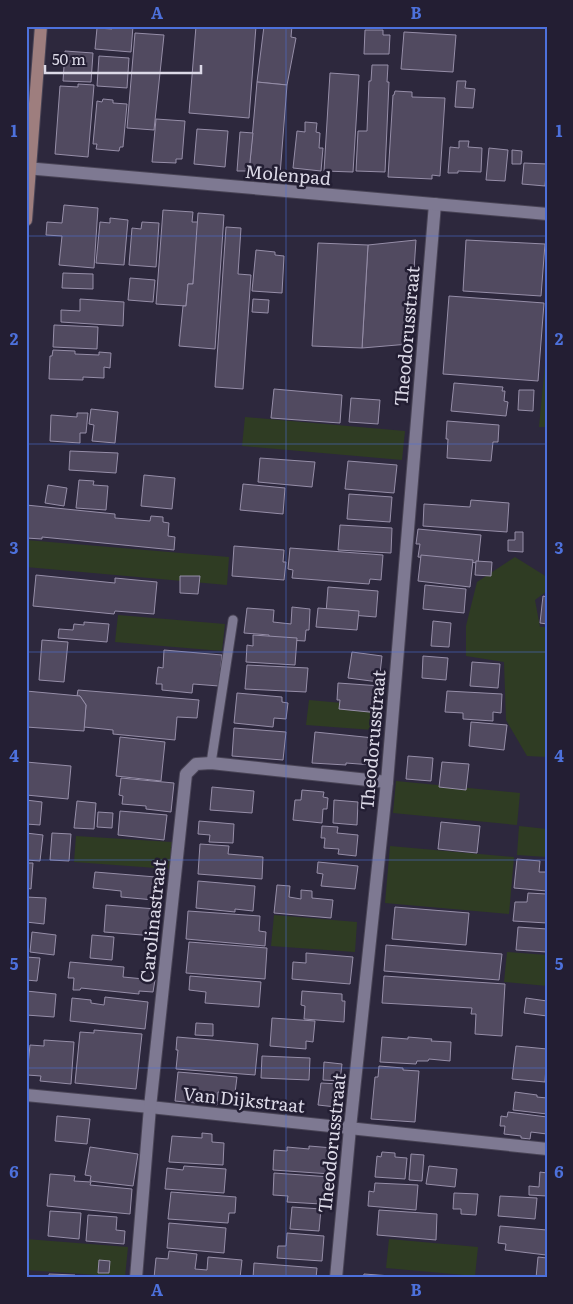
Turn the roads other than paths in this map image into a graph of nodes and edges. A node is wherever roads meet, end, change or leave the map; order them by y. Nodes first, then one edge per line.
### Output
1 (41, 26) edge
2 (28, 168) edge
3 (435, 204) junction
4 (547, 214) edge
5 (26, 220) edge
6 (233, 620) dead end
7 (211, 763) junction
8 (387, 782) junction
9 (26, 1096) edge
10 (150, 1107) junction
11 (350, 1128) junction
12 (547, 1149) edge
13 (136, 1278) edge
14 (336, 1278) edge

1 - 2 main road
2 - 3 street, Molenpad
2 - 5 main road
3 - 4 street, Molenpad
3 - 8 street, Theodorusstraat
6 - 7 lane
7 - 8 street, Carolinastraat
7 - 10 street, Carolinastraat
8 - 11 street, Theodorusstraat
9 - 10 street, Van Dijkstraat
10 - 11 street, Van Dijkstraat
10 - 13 street, Carolinastraat
11 - 12 street, Van Dijkstraat
11 - 14 street, Theodorusstraat

